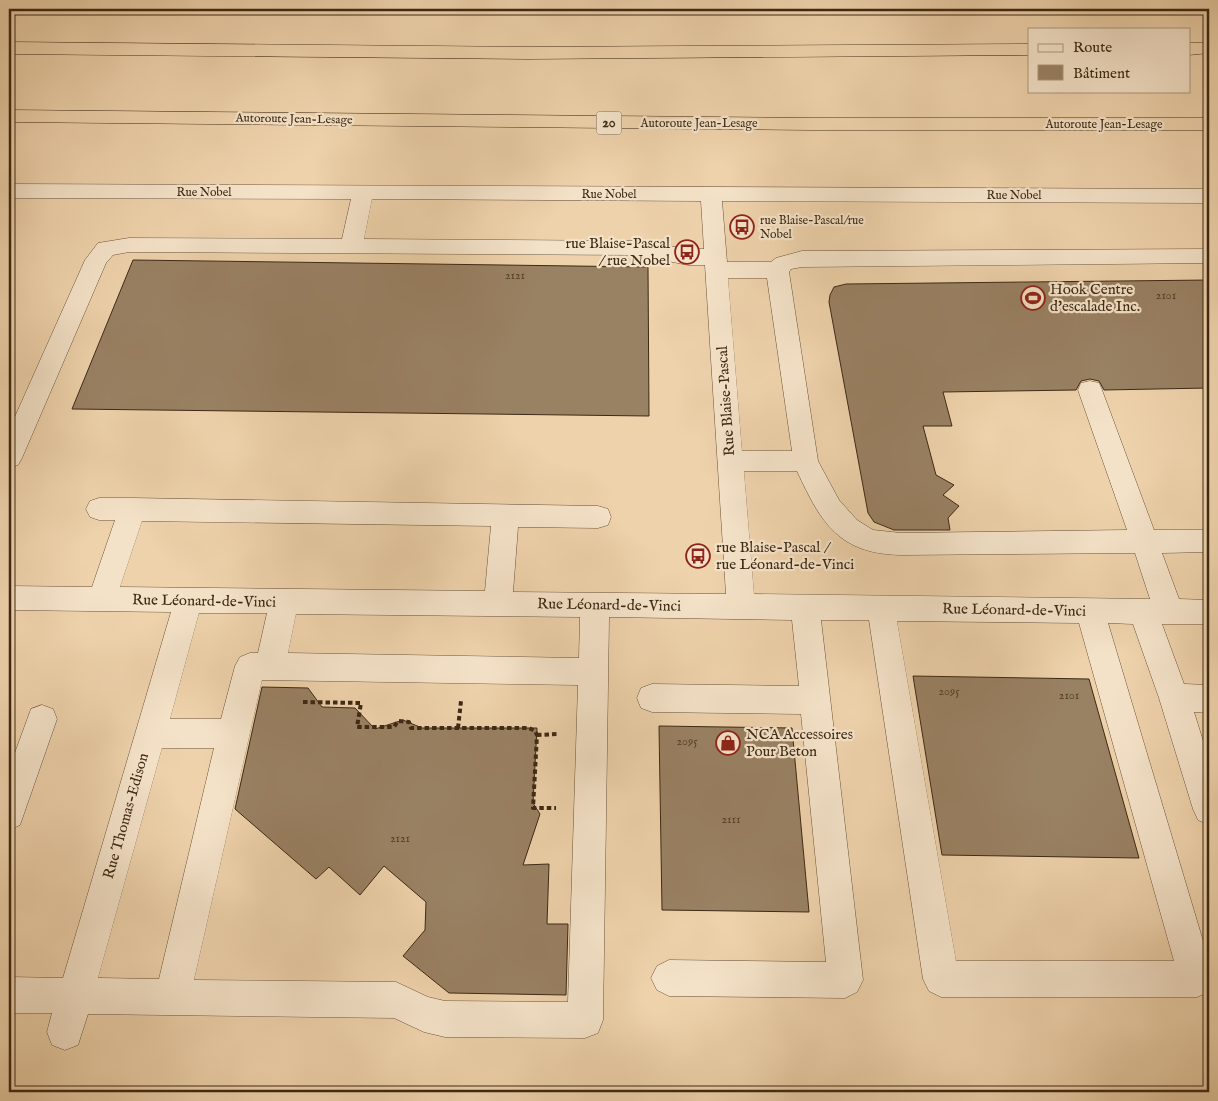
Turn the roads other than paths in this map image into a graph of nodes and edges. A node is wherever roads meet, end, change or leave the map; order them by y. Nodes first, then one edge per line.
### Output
1 (9, 48) edge
2 (1209, 48) edge
3 (1190, 49) edge
4 (1028, 50) edge
5 (9, 116) edge
6 (1209, 124) edge
7 (9, 191) edge
8 (363, 193) junction
9 (711, 195) junction
10 (1209, 196) edge
11 (351, 247) junction
12 (1209, 256) edge
13 (716, 263) junction
14 (777, 270) junction
15 (1090, 390) dead end
16 (9, 458) edge
17 (730, 461) junction
18 (805, 461) junction
19 (99, 509) dead end
20 (132, 509) junction
21 (505, 516) junction
22 (598, 517) dead end
23 (1209, 541) edge
24 (1144, 542) junction
25 (9, 598) edge
26 (102, 599) junction
27 (188, 600) junction
28 (284, 602) junction
29 (498, 604) junction
30 (595, 604) junction
31 (741, 607) junction
32 (806, 607) junction
33 (881, 608) junction
34 (1090, 610) junction
35 (1156, 611) junction
36 (1209, 612) edge
37 (270, 666) junction
38 (593, 672) junction
39 (652, 698) dead end
40 (1174, 698) junction
41 (1209, 699) edge
42 (815, 700) junction
43 (42, 719) dead end
44 (150, 733) junction
45 (232, 734) junction
46 (1209, 809) edge
47 (9, 814) edge
48 (669, 978) dead end
49 (9, 995) edge
50 (75, 997) junction
51 (172, 997) junction
52 (65, 1032) dead end

1 - 4 highway
2 - 3 highway
5 - 6 highway, Autoroute Jean-Lesage / 20
7 - 8 street, Rue Nobel
8 - 9 street, Rue Nobel
8 - 11 street
9 - 10 street, Rue Nobel
9 - 13 street, Rue Blaise-Pascal
11 - 13 street
11 - 16 street
12 - 14 street
13 - 14 street
13 - 17 street, Rue Blaise-Pascal
14 - 18 street
15 - 24 street
17 - 18 street
17 - 31 street, Rue Blaise-Pascal
18 - 24 street
19 - 20 street
20 - 21 street
20 - 26 street
21 - 22 street
21 - 29 street
23 - 24 street
24 - 35 street
25 - 26 street, Rue Léonard-de-Vinci
26 - 27 street, Rue Léonard-de-Vinci
27 - 28 street, Rue Léonard-de-Vinci
27 - 44 street, Rue Thomas-Edison
28 - 29 street, Rue Léonard-de-Vinci
28 - 37 street
29 - 30 street, Rue Léonard-de-Vinci
30 - 31 street, Rue Léonard-de-Vinci
30 - 38 street
31 - 32 street, Rue Léonard-de-Vinci
32 - 33 street, Rue Léonard-de-Vinci
32 - 42 street
33 - 34 street, Rue Léonard-de-Vinci
33 - 34 street
34 - 35 street, Rue Léonard-de-Vinci
35 - 36 street, Rue Léonard-de-Vinci
35 - 40 street
37 - 38 street
37 - 45 street
38 - 51 street
39 - 42 street
40 - 41 street
40 - 46 street
42 - 48 street
43 - 47 street
44 - 45 street
44 - 50 street, Rue Thomas-Edison
45 - 51 street
49 - 50 street
50 - 51 street
50 - 52 street, Rue Thomas-Edison

